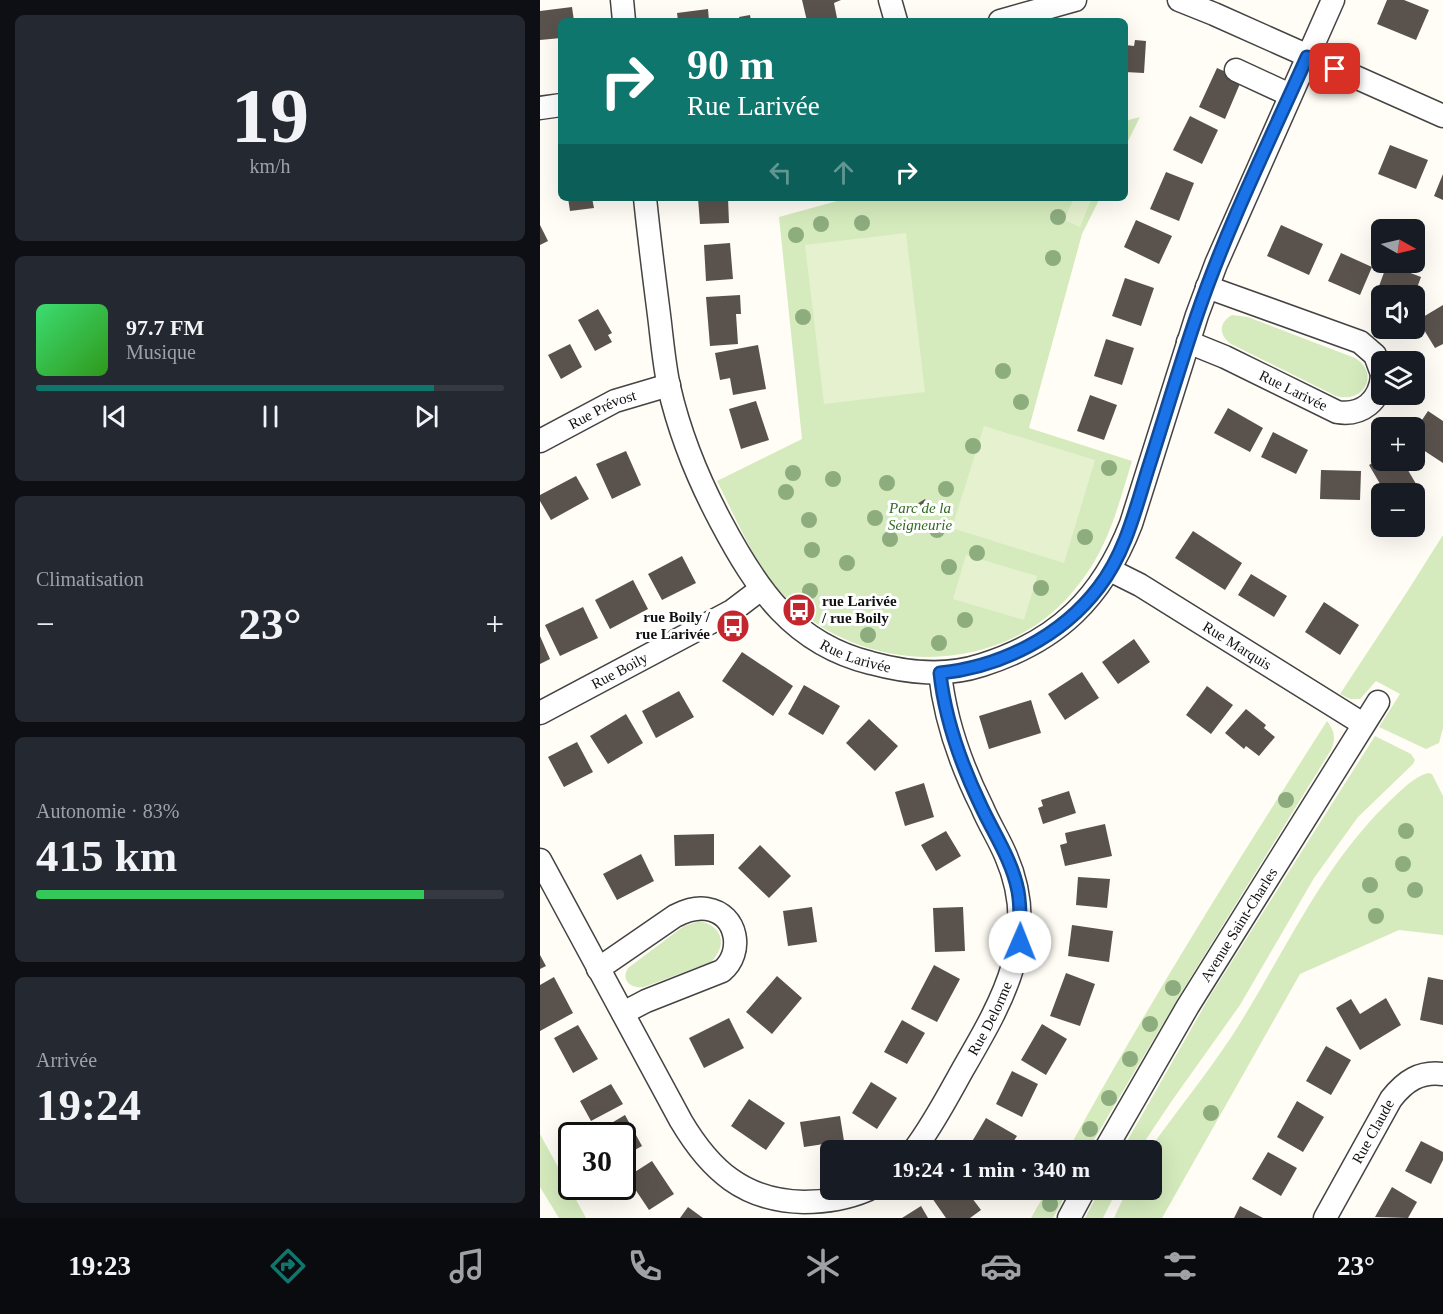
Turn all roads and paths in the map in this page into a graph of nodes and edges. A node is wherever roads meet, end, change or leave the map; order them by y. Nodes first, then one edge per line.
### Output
1 (622, 0) edge
2 (890, 0) edge
3 (1075, 0) edge
4 (1179, 0) edge
5 (1333, 0) edge
6 (624, 18) edge
7 (895, 18) edge
8 (1011, 18) edge
9 (1307, 57) junction
10 (1236, 70) dead end
11 (1290, 95) junction
12 (558, 105) edge
13 (540, 108) edge
14 (1443, 116) edge
15 (645, 201) edge
16 (1207, 287) junction
17 (1188, 342) junction
18 (1371, 352) edge
19 (669, 385) junction
20 (1371, 402) edge
21 (540, 441) edge
22 (1110, 570) junction
23 (761, 589) junction
24 (940, 673) junction
25 (1378, 702) dead end
26 (540, 713) edge
27 (1364, 724) junction
28 (540, 860) edge
29 (598, 969) junction
30 (623, 1013) junction
31 (1443, 1074) edge
32 (921, 1140) edge
33 (1111, 1140) edge
34 (835, 1200) edge
35 (1079, 1200) edge
36 (1069, 1218) edge
37 (1325, 1218) edge

1 - 6 street
2 - 7 street
3 - 8 street
4 - 9 street
5 - 9 street, Rue Larivée
9 - 11 street, Rue Larivée
9 - 14 street
10 - 11 street
11 - 16 street, Rue Larivée
12 - 13 street
15 - 19 street, Rue Larivée
16 - 17 street, Rue Larivée
16 - 18 street, Rue Larivée
17 - 20 street, Rue Larivée
17 - 22 street, Rue Larivée
19 - 21 street, Rue Prévost
19 - 23 street, Rue Larivée
22 - 24 street, Rue Larivée
22 - 27 street, Rue Marquis
23 - 24 street, Rue Larivée
23 - 26 street, Rue Boily
24 - 32 street, Rue Delorme
25 - 27 street, Avenue Saint-Charles
27 - 33 street, Avenue Saint-Charles
28 - 29 street
29 - 30 street
29 - 30 street
30 - 34 street
31 - 37 street, Rue Claude
35 - 36 street

